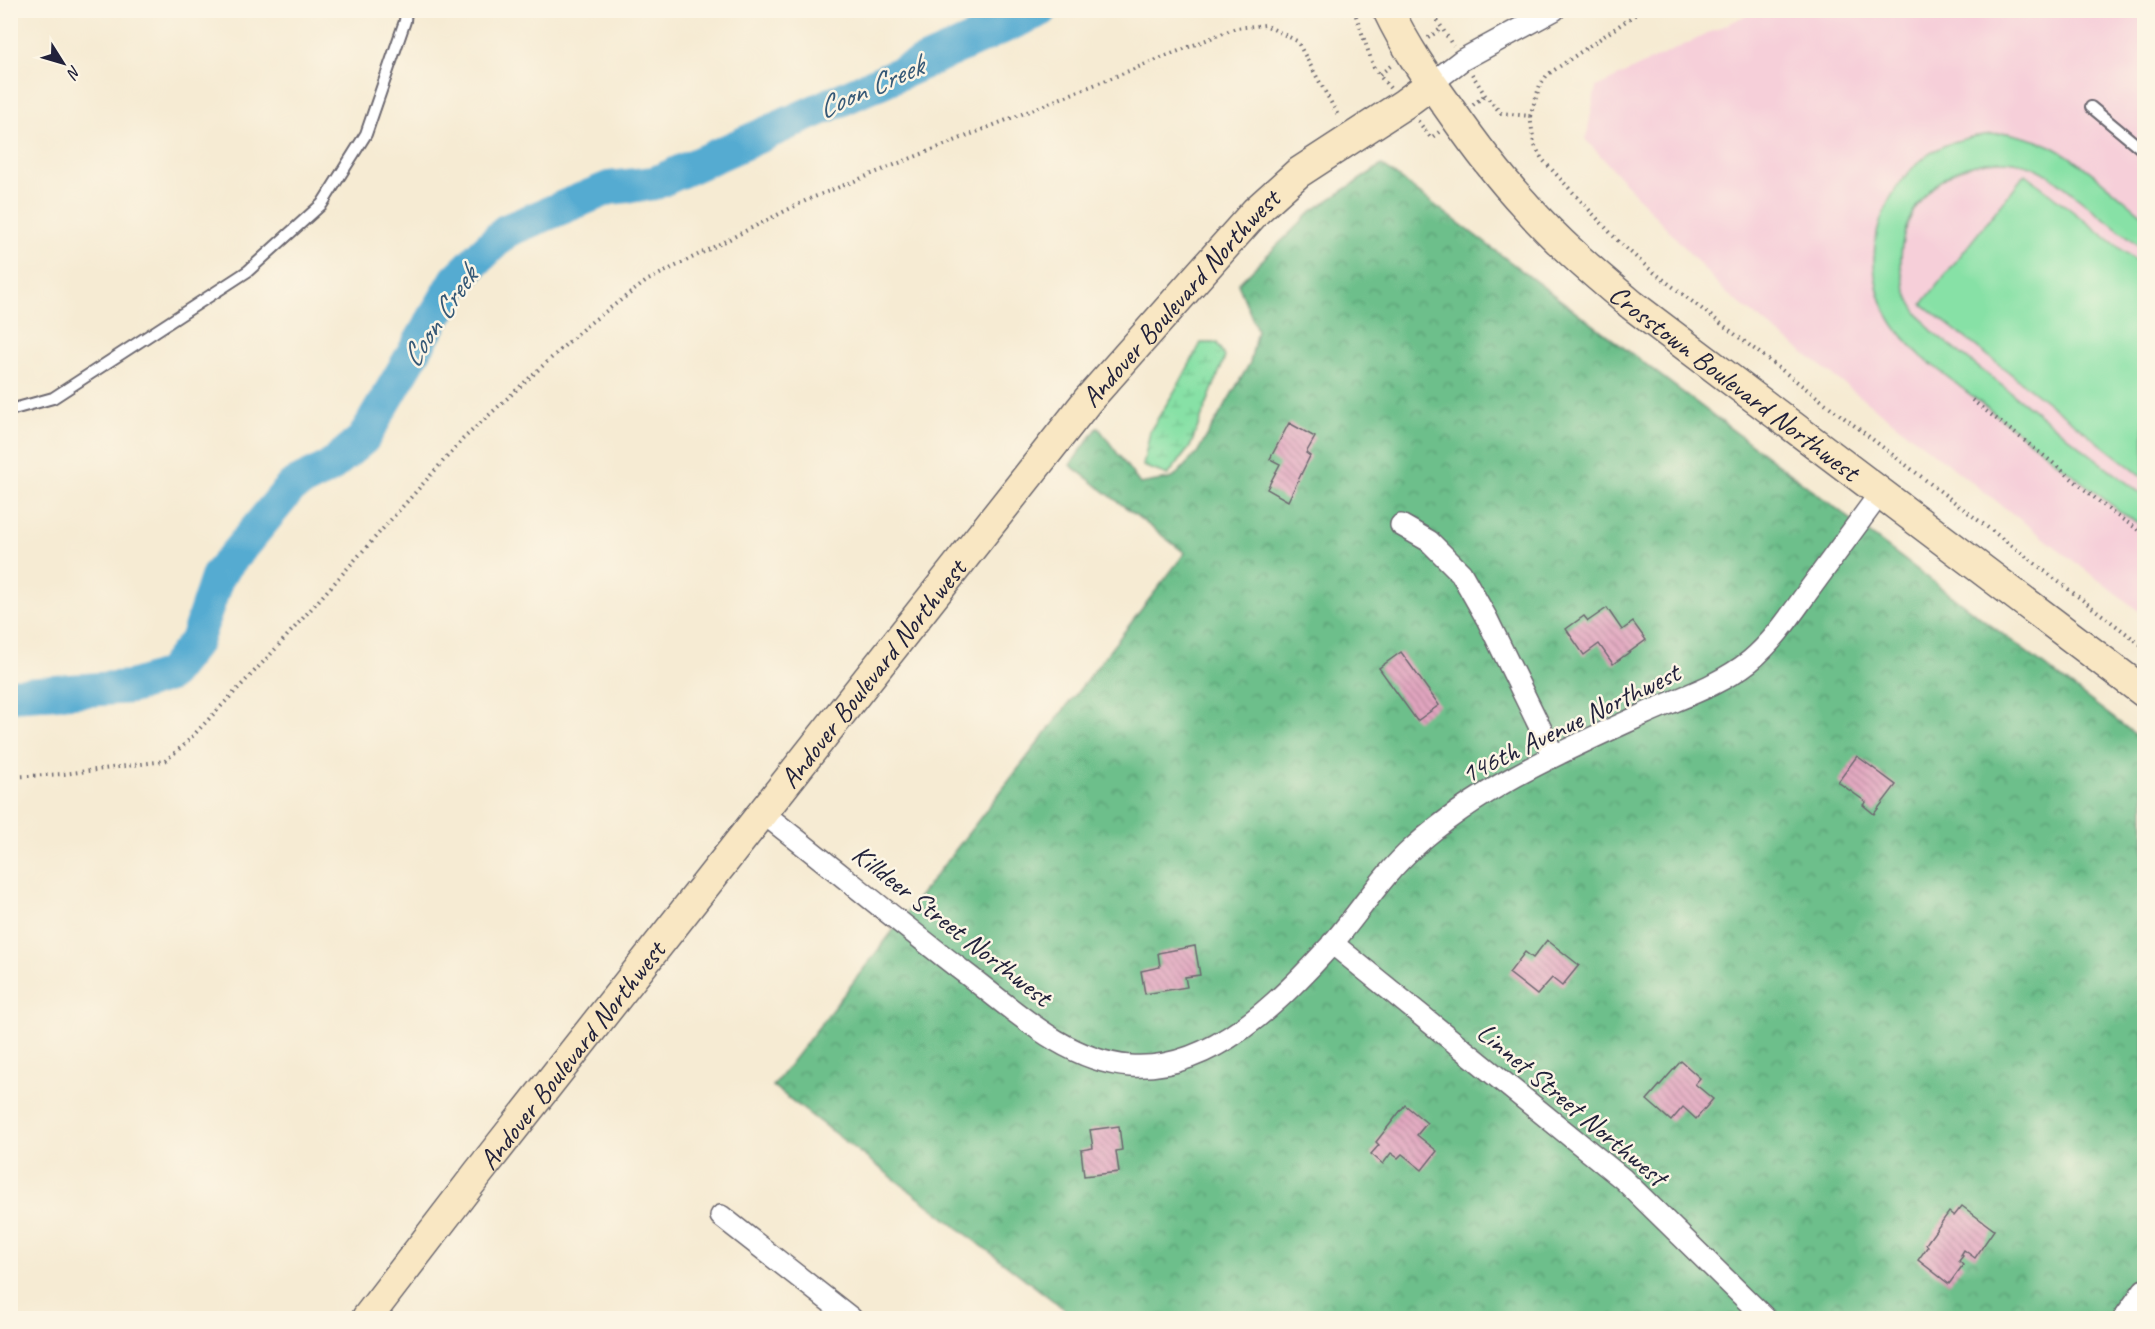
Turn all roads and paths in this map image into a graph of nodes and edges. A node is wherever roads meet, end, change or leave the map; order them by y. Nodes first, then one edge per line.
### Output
1 (406, 10) edge
2 (1354, 10) edge
3 (1388, 10) edge
4 (1431, 10) edge
5 (1554, 10) edge
6 (1642, 10) edge
7 (1462, 60) junction
8 (1379, 75) dead end
9 (1431, 84) junction
10 (2091, 107) dead end
11 (1530, 116) junction
12 (1351, 138) junction
13 (2145, 151) edge
14 (1972, 400) dead end
15 (10, 410) edge
16 (1881, 492) junction
17 (1401, 525) dead end
18 (2145, 533) edge
19 (2145, 647) edge
20 (2145, 692) edge
21 (1554, 756) junction
22 (10, 777) edge
23 (763, 813) junction
24 (1332, 943) junction
25 (1114, 1064) joint
26 (721, 1216) dead end
27 (2145, 1290) edge
28 (374, 1316) edge
29 (851, 1318) edge
30 (1766, 1318) edge
31 (2124, 1318) edge

1 - 15 lane
2 - 8 path
3 - 9 street, Crosstown Boulevard Northwest
4 - 7 path
5 - 7 street
6 - 11 path
7 - 9 street
7 - 11 path
9 - 12 street, Andover Boulevard Northwest
9 - 16 street, Crosstown Boulevard Northwest
10 - 13 lane
11 - 19 path
12 - 22 path
12 - 23 street, Andover Boulevard Northwest
14 - 18 path
16 - 20 street, Crosstown Boulevard Northwest
16 - 21 street, 146th Avenue Northwest
17 - 21 street
21 - 24 street, 146th Avenue Northwest
23 - 25 street, Killdeer Street Northwest
23 - 28 street, Andover Boulevard Northwest
24 - 25 street, 146th Avenue Northwest
24 - 30 street, Linnet Street Northwest
26 - 29 street
27 - 31 street

